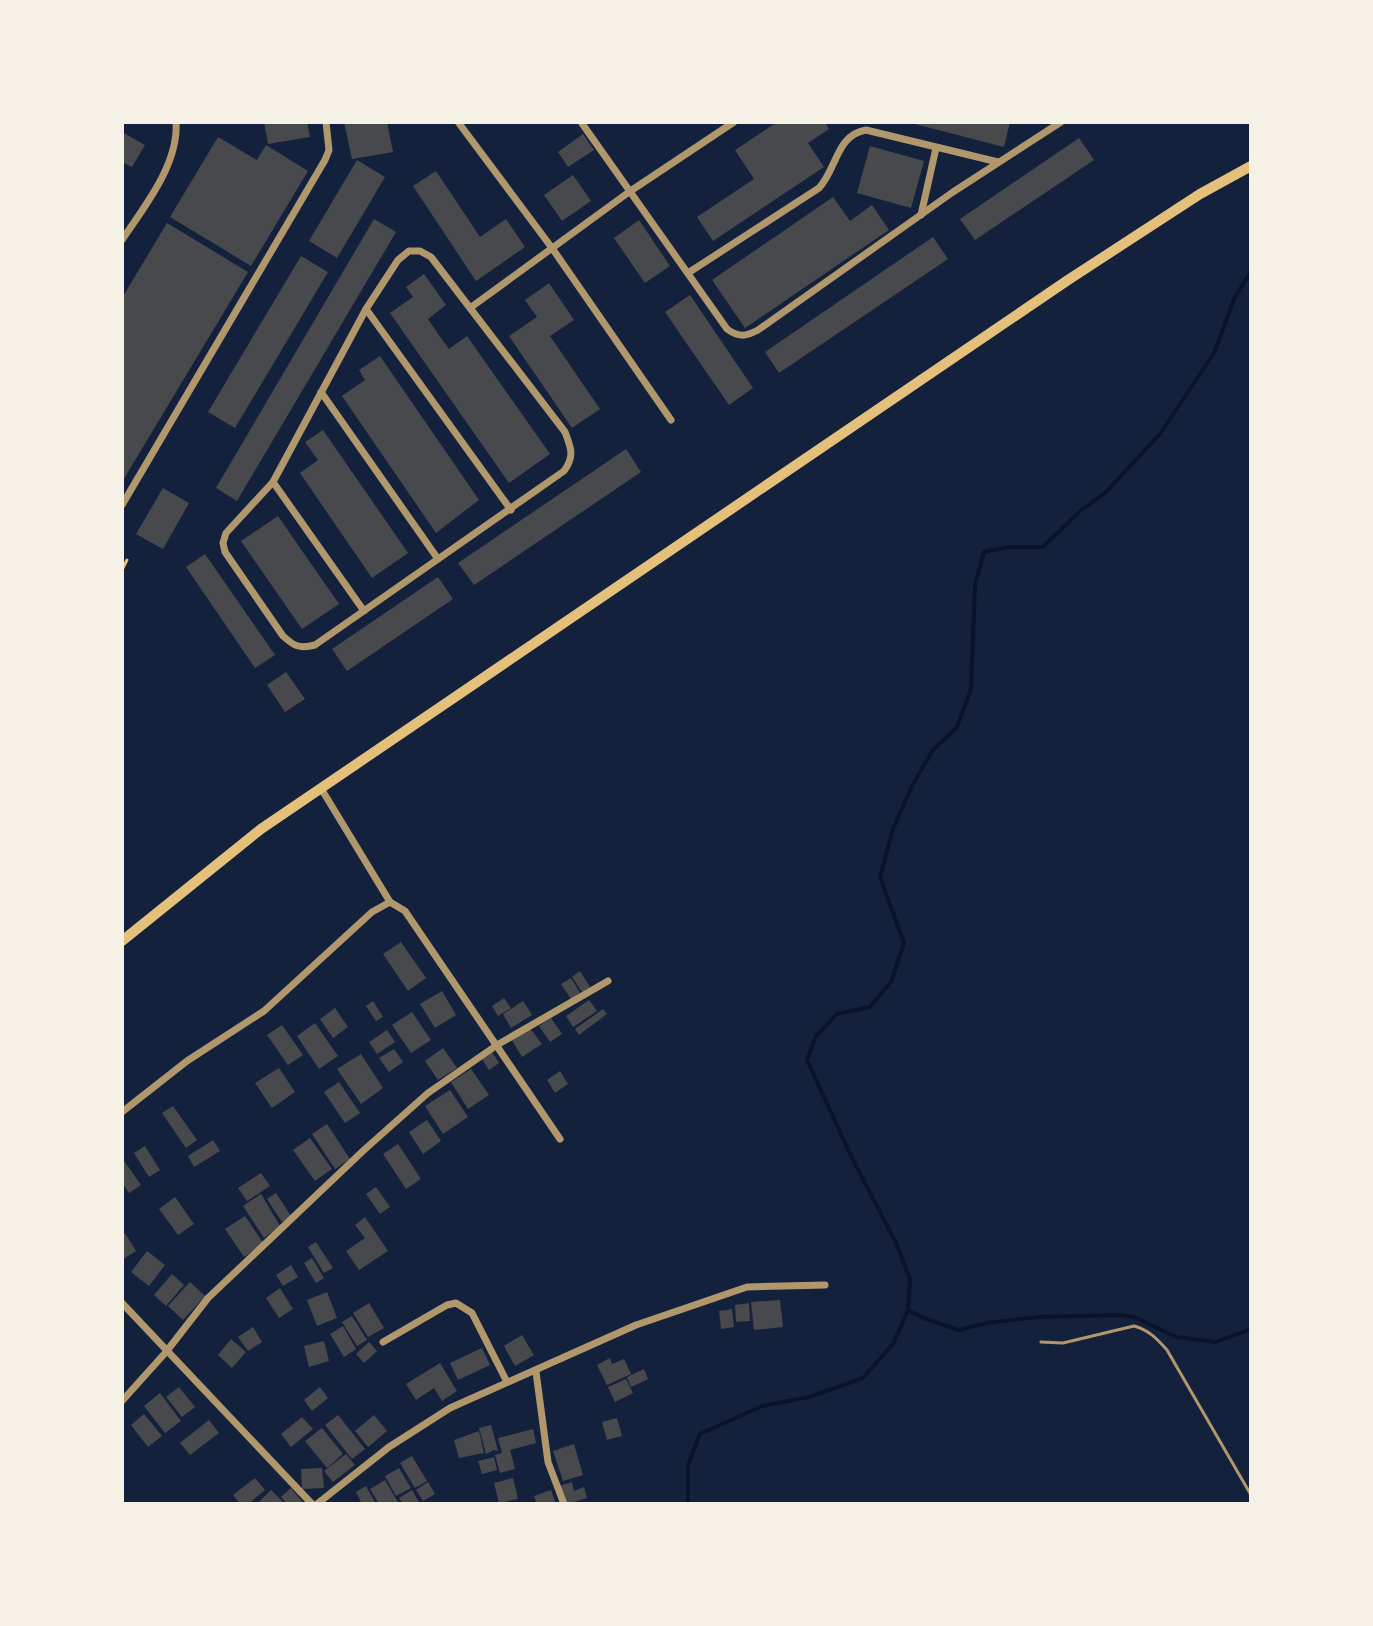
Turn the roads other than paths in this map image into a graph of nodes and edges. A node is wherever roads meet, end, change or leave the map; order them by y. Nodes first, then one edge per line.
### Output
1 (176, 122) edge
2 (326, 122) edge
3 (458, 122) edge
4 (581, 122) edge
5 (734, 122) edge
6 (1061, 122) edge
7 (936, 148) junction
8 (998, 162) junction
9 (1251, 166) edge
10 (629, 192) junction
11 (921, 215) junction
12 (122, 240) edge
13 (552, 248) junction
14 (688, 273) junction
15 (470, 308) junction
16 (366, 309) junction
17 (321, 392) junction
18 (671, 420) dead end
19 (273, 482) junction
20 (122, 505) edge
21 (511, 510) junction
22 (438, 559) junction
23 (364, 611) junction
24 (322, 790) junction
25 (390, 902) junction
26 (122, 941) edge
27 (608, 981) dead end
28 (497, 1045) junction
29 (122, 1112) edge
30 (560, 1139) dead end
31 (825, 1285) dead end
32 (122, 1303) edge
33 (383, 1342) dead end
34 (1041, 1342) dead end
35 (166, 1352) junction
36 (536, 1372) junction
37 (507, 1382) junction
38 (122, 1401) edge
39 (1251, 1495) edge
40 (314, 1504) edge
41 (564, 1504) edge

1 - 12 street
2 - 20 street
3 - 13 street
4 - 10 street
5 - 10 street
6 - 8 street
7 - 8 street
7 - 11 street
7 - 14 street
8 - 11 street
9 - 24 main road
10 - 13 street
10 - 14 street
11 - 14 street
13 - 15 street
13 - 18 street
15 - 16 street
15 - 21 street
16 - 17 street
16 - 21 street
17 - 19 street
17 - 22 street
19 - 23 street
19 - 23 street
21 - 22 street
22 - 23 street
24 - 25 street
24 - 26 main road
25 - 28 street
25 - 29 street
27 - 28 street
28 - 30 street
28 - 35 street
31 - 36 street
32 - 35 street
33 - 37 street
34 - 39 lane
35 - 38 street
35 - 40 street
36 - 37 street
36 - 41 street
37 - 40 street

